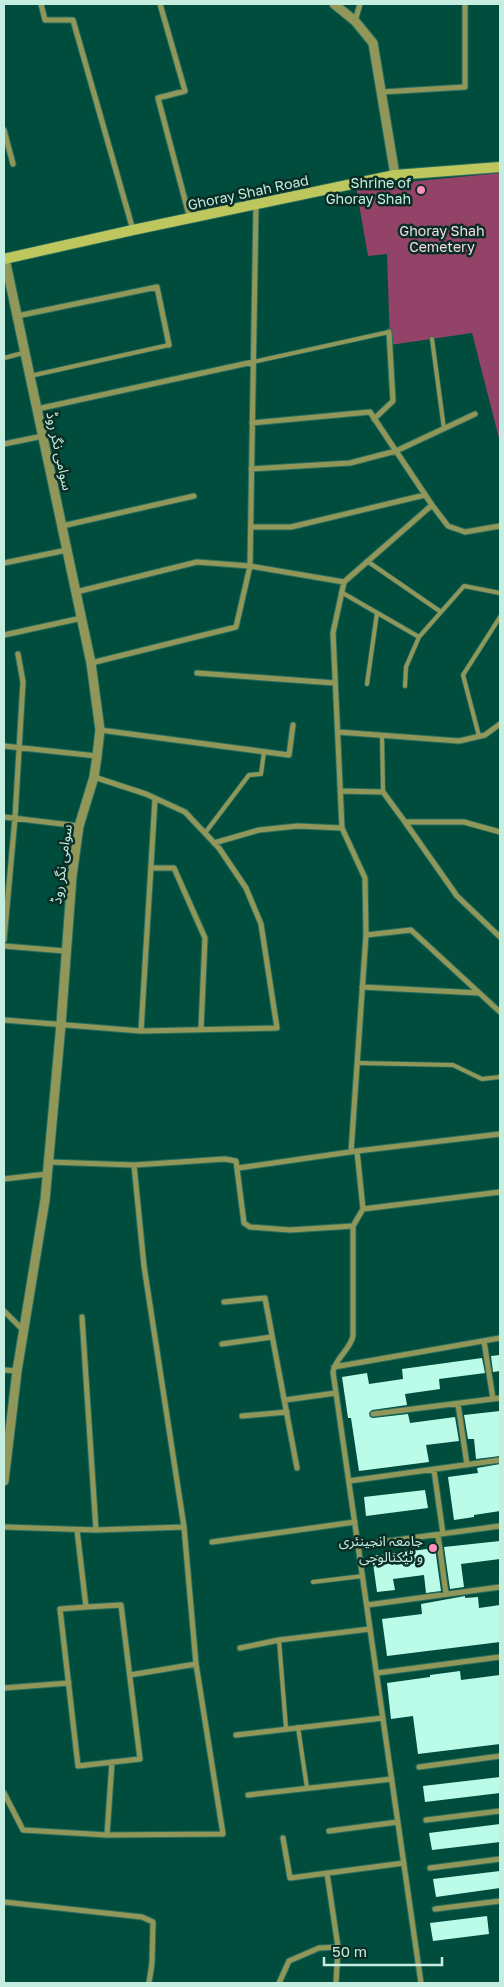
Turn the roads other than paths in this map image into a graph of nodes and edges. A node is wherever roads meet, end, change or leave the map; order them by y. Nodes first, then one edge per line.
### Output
1 (41, 4) edge
2 (160, 4) edge
3 (334, 4) edge
4 (360, 4) edge
5 (465, 4) edge
6 (356, 21) junction
7 (382, 92) junction
8 (4, 130) edge
9 (13, 164) dead end
10 (500, 167) edge
11 (395, 175) junction
12 (256, 205) junction
13 (190, 219) junction
14 (133, 230) junction
15 (5, 259) edge
16 (17, 316) junction
17 (390, 332) joint
18 (432, 338) dead end
19 (169, 345) joint
20 (25, 353) junction
21 (4, 358) edge
22 (253, 362) junction
23 (30, 376) junction
24 (37, 409) junction
25 (475, 414) dead end
26 (374, 419) junction
27 (252, 423) junction
28 (444, 429) junction
29 (43, 436) junction
30 (4, 444) edge
31 (396, 452) junction
32 (251, 469) junction
33 (425, 495) junction
34 (194, 496) dead end
35 (432, 505) junction
36 (62, 526) junction
37 (500, 526) edge
38 (251, 527) junction
39 (67, 550) junction
40 (367, 562) junction
41 (4, 563) edge
42 (250, 566) junction
43 (344, 582) junction
44 (76, 592) junction
45 (341, 592) junction
46 (500, 593) edge
47 (441, 612) junction
48 (377, 613) junction
49 (500, 617) edge
50 (82, 618) junction
51 (4, 635) edge
52 (419, 637) junction
53 (18, 654) dead end
54 (91, 663) junction
55 (197, 673) dead end
56 (335, 683) junction
57 (367, 684) dead end
58 (405, 686) dead end
59 (500, 724) edge
60 (293, 725) dead end
61 (100, 730) junction
62 (338, 732) junction
63 (382, 735) junction
64 (479, 736) junction
65 (4, 746) edge
66 (20, 748) junction
67 (264, 752) junction
68 (97, 756) junction
69 (94, 777) junction
70 (340, 791) junction
71 (383, 792) junction
72 (155, 799) junction
73 (4, 816) edge
74 (15, 818) junction
75 (405, 822) junction
76 (79, 826) junction
77 (342, 828) junction
78 (500, 832) edge
79 (205, 833) junction
80 (214, 843) junction
81 (4, 868) edge
82 (10, 868) junction
83 (151, 868) junction
84 (366, 934) junction
85 (500, 937) edge
86 (4, 940) edge
87 (4, 946) edge
88 (65, 951) junction
89 (362, 987) junction
90 (479, 993) junction
91 (500, 1012) edge
92 (4, 1020) edge
93 (61, 1024) junction
94 (202, 1029) junction
95 (141, 1031) junction
96 (357, 1063) junction
97 (500, 1077) edge
98 (500, 1134) edge
99 (354, 1151) junction
100 (49, 1162) junction
101 (134, 1165) junction
102 (238, 1168) junction
103 (47, 1174) junction
104 (4, 1179) edge
105 (500, 1192) edge
106 (363, 1209) junction
107 (353, 1226) junction
108 (224, 1302) dead end
109 (4, 1311) edge
110 (82, 1317) dead end
111 (23, 1330) junction
112 (272, 1337) junction
113 (500, 1338) edge
114 (484, 1341) junction
115 (222, 1344) dead end
116 (334, 1367) junction
117 (4, 1370) edge
118 (17, 1371) junction
119 (336, 1393) junction
120 (500, 1398) edge
121 (493, 1399) junction
122 (285, 1400) junction
123 (458, 1404) junction
124 (287, 1412) junction
125 (373, 1414) dead end
126 (242, 1416) dead end
127 (500, 1460) edge
128 (5, 1461) edge
129 (467, 1465) junction
130 (297, 1468) dead end
131 (434, 1470) junction
132 (4, 1481) edge
133 (349, 1481) junction
134 (355, 1522) junction
135 (500, 1526) edge
136 (4, 1527) edge
137 (184, 1527) junction
138 (77, 1530) junction
139 (96, 1530) junction
140 (440, 1535) junction
141 (212, 1542) dead end
142 (359, 1546) junction
143 (363, 1576) junction
144 (313, 1582) dead end
145 (500, 1587) edge
146 (446, 1594) junction
147 (367, 1605) junction
148 (86, 1607) junction
149 (370, 1629) junction
150 (279, 1640) junction
151 (240, 1648) dead end
152 (500, 1657) edge
153 (196, 1664) junction
154 (377, 1673) junction
155 (130, 1675) junction
156 (68, 1683) junction
157 (4, 1688) edge
158 (383, 1718) junction
159 (298, 1727) junction
160 (286, 1728) junction
161 (236, 1735) dead end
162 (500, 1756) edge
163 (112, 1762) junction
164 (419, 1767) dead end
165 (392, 1779) junction
166 (307, 1788) junction
167 (4, 1793) edge
168 (248, 1795) dead end
169 (500, 1810) edge
170 (426, 1820) dead end
171 (398, 1822) junction
172 (330, 1831) dead end
173 (107, 1835) junction
174 (283, 1838) dead end
175 (500, 1860) edge
176 (404, 1862) junction
177 (430, 1868) dead end
178 (327, 1873) junction
179 (500, 1901) edge
180 (4, 1902) edge
181 (435, 1909) dead end
182 (338, 1947) junction
183 (149, 1983) edge
184 (279, 1983) edge
185 (336, 1983) edge
186 (421, 1983) edge

1 - 14 street
2 - 13 street
3 - 6 street
4 - 6 street
5 - 7 street
6 - 7 street
7 - 11 street
8 - 9 street
10 - 11 main road, Ghoray Shah Road
11 - 12 main road, Ghoray Shah Road
12 - 13 main road, Ghoray Shah Road
12 - 22 street
13 - 14 main road, Ghoray Shah Road
14 - 15 main road, Ghoray Shah Road
15 - 16 street, سوامی نگر روڈ
16 - 19 street
16 - 20 street, سوامی نگر روڈ
17 - 22 lane
17 - 26 street
18 - 28 lane
19 - 23 lane
20 - 21 lane
20 - 23 street, سوامی نگر روڈ
22 - 24 street
22 - 27 street
23 - 24 street, سوامی نگر روڈ
24 - 29 street, سوامی نگر روڈ
25 - 28 street
26 - 27 street
26 - 31 street
27 - 32 street
28 - 31 street
29 - 30 street
29 - 36 street, سوامی نگر روڈ
31 - 32 street
31 - 33 street
32 - 38 street
33 - 35 street
33 - 38 street
34 - 36 street
35 - 37 street
35 - 40 street
36 - 39 street, سوامی نگر روڈ
38 - 42 street
39 - 41 street
39 - 44 street, سوامی نگر روڈ
40 - 43 street
40 - 47 lane
42 - 43 street
42 - 44 street
42 - 54 street
43 - 45 street
44 - 50 street, سوامی نگر روڈ
45 - 48 lane
45 - 56 street
46 - 47 lane
47 - 52 lane
48 - 52 lane
48 - 57 lane
49 - 64 lane
50 - 51 street
50 - 54 street, سوامی نگر روڈ
52 - 58 lane
53 - 66 street
54 - 61 street, سوامی نگر روڈ
55 - 56 street
56 - 62 street
59 - 64 street
60 - 67 street
61 - 67 street
61 - 68 street, سوامی نگر روڈ
62 - 63 street
62 - 70 street
63 - 64 street
63 - 71 lane
65 - 66 street
66 - 68 street
66 - 74 street
67 - 79 lane
68 - 69 street, سوامی نگر روڈ
69 - 72 street
69 - 76 street, سوامی نگر روڈ
70 - 71 street
70 - 77 street
71 - 75 street
72 - 79 street
72 - 83 street
73 - 74 street
74 - 76 street
74 - 82 street
75 - 78 street
75 - 85 street
76 - 88 street, سوامی نگر روڈ
77 - 80 street
77 - 84 street
79 - 80 street
80 - 94 street
81 - 82 street
82 - 86 street
83 - 94 street
83 - 95 street
84 - 89 street
84 - 90 street
87 - 88 street
88 - 93 street, سوامی نگر روڈ
89 - 90 street
89 - 96 street
90 - 91 street
92 - 93 street
93 - 95 street
93 - 100 street, سوامی نگر روڈ
94 - 95 street
96 - 97 lane
96 - 99 street
98 - 99 street
99 - 102 street
99 - 106 street
100 - 101 street
100 - 103 street, سوامی نگر روڈ
101 - 102 street
101 - 137 street
102 - 107 street
103 - 104 street
103 - 111 street, سوامی نگر روڈ
105 - 106 street
106 - 107 street
107 - 116 street
108 - 112 street
109 - 111 street
110 - 139 street
111 - 118 street, سوامی نگر روڈ
112 - 115 street
112 - 122 street
113 - 114 street
114 - 116 street
114 - 121 street
116 - 119 street
117 - 118 street
118 - 128 street, سوامی نگر روڈ
119 - 122 street
119 - 133 street
120 - 121 street
121 - 123 street
122 - 124 street
123 - 125 street
123 - 129 street
124 - 126 street
124 - 130 street
127 - 129 street
128 - 132 street, سوامی نگر روڈ
129 - 131 street
131 - 133 street
131 - 140 street
133 - 134 street
134 - 141 street
134 - 142 street
135 - 140 street
136 - 138 street
137 - 139 street
137 - 153 street
138 - 139 street
138 - 148 street
140 - 142 street
140 - 146 street
142 - 143 street
143 - 144 lane
143 - 147 street
145 - 146 street
146 - 147 street
147 - 149 street
148 - 155 street
148 - 156 street
149 - 150 street
149 - 154 street
150 - 151 street
150 - 160 lane
152 - 154 street
153 - 155 street
153 - 173 street
154 - 158 street
155 - 163 street
156 - 157 street
156 - 163 street
158 - 159 street
158 - 165 street
159 - 160 street
159 - 166 lane
160 - 161 street
162 - 164 street
163 - 173 street
165 - 166 street
165 - 171 street
166 - 168 street
167 - 173 street
169 - 170 street
171 - 172 street
171 - 176 street
174 - 178 street
175 - 177 street
176 - 178 street
176 - 186 street
178 - 182 street
179 - 181 street
180 - 183 street
182 - 184 street
182 - 185 street

